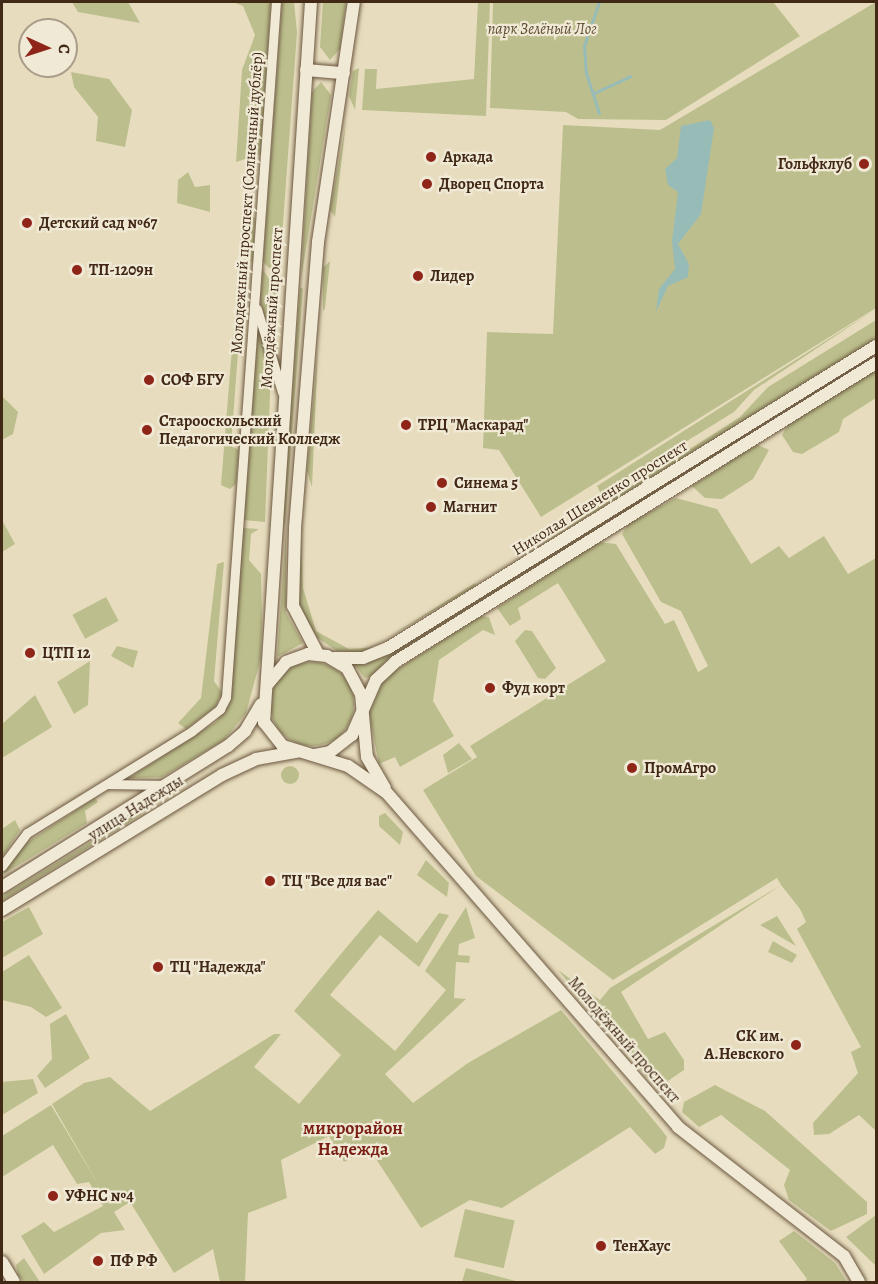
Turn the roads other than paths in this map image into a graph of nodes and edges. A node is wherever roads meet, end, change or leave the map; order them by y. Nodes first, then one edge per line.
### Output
1 (276, 2) edge
2 (310, 2) edge
3 (354, 2) edge
4 (306, 70) junction
5 (344, 73) junction
6 (255, 303) junction
7 (876, 346) edge
8 (876, 363) edge
9 (282, 392) junction
10 (763, 417) junction
11 (770, 429) junction
12 (318, 654) junction
13 (334, 658) junction
14 (265, 688) junction
15 (262, 703) junction
16 (362, 711) junction
17 (296, 752) junction
18 (311, 755) junction
19 (108, 784) junction
20 (168, 785) junction
21 (387, 793) junction
22 (2, 866) edge
23 (2, 887) edge
24 (2, 910) edge
25 (2, 1262) edge
26 (14, 1282) edge
27 (859, 1282) edge

1 - 6 street, Молодежный проспект (Солнечный дублёр)
2 - 4 main road, Молодёжный проспект
3 - 5 main road
4 - 5 main road
4 - 9 main road, Молодёжный проспект
5 - 12 main road
6 - 9 street
6 - 19 street, Молодежный проспект (Солнечный дублёр)
7 - 10 main road, Николая Шевченко проспект
8 - 11 main road, Николая Шевченко проспект
9 - 14 main road, Молодёжный проспект
10 - 11 main road
10 - 13 main road, Николая Шевченко проспект
11 - 16 main road, Николая Шевченко проспект
12 - 13 main road, Молодёжный проспект
12 - 14 main road, Молодёжный проспект
13 - 16 main road, Молодёжный проспект
14 - 15 main road, Молодёжный проспект
15 - 17 main road, Молодёжный проспект
15 - 20 main road, улица Надежды
16 - 18 main road
16 - 21 main road, Молодёжный проспект
17 - 18 main road, Молодёжный проспект
17 - 24 main road, улица Надежды
18 - 21 main road, Молодёжный проспект
19 - 20 street
19 - 22 street, Молодежный проспект (Солнечный дублёр)
20 - 23 main road, улица Надежды
21 - 27 main road, Молодёжный проспект
25 - 26 main road

